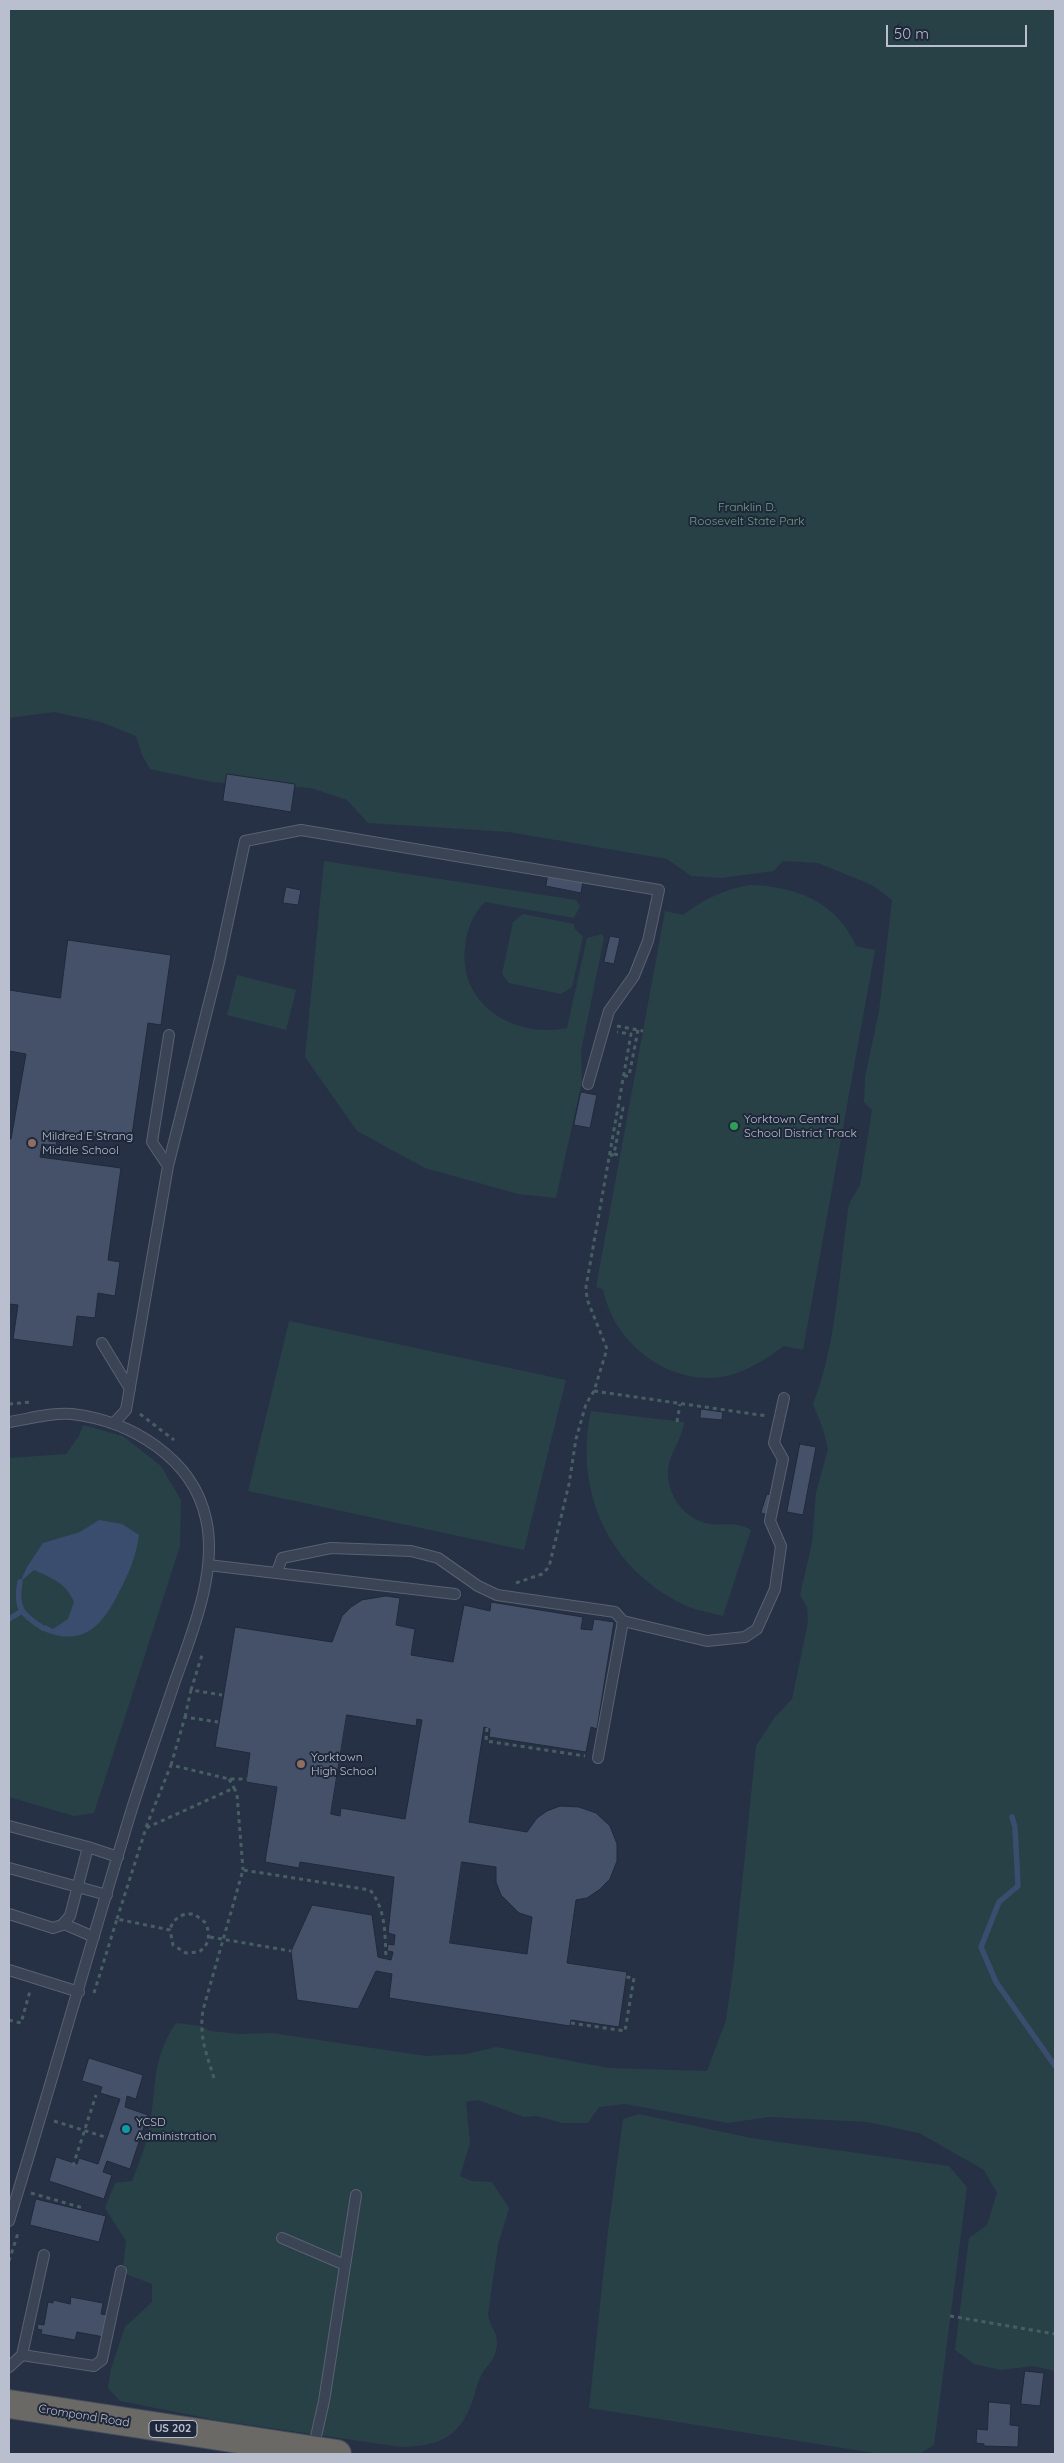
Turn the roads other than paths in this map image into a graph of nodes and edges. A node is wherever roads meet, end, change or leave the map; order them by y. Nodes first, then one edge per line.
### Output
1 (169, 1035) dead end
2 (588, 1084) dead end
3 (168, 1166) junction
4 (102, 1343) dead end
5 (130, 1389) junction
6 (784, 1398) dead end
7 (9, 1422) edge
8 (114, 1423) junction
9 (208, 1565) junction
10 (277, 1572) junction
11 (455, 1594) dead end
12 (623, 1620) junction
13 (598, 1758) road end
14 (9, 1826) edge
15 (88, 1847) junction
16 (118, 1857) junction
17 (9, 1868) edge
18 (79, 1886) junction
19 (107, 1894) junction
20 (9, 1914) edge
21 (64, 1924) junction
22 (94, 1938) junction
23 (9, 1970) edge
24 (79, 1992) junction
25 (356, 2195) dead end
26 (11, 2203) edge
27 (9, 2220) edge
28 (282, 2238) dead end
29 (44, 2255) dead end
30 (345, 2265) junction
31 (121, 2271) dead end
32 (22, 2355) junction
33 (9, 2367) edge
34 (9, 2404) edge
35 (325, 2452) edge

1 - 3 lane
2 - 3 lane
3 - 5 lane
4 - 5 lane
5 - 8 lane
6 - 12 lane
7 - 8 lane
8 - 9 lane
9 - 10 lane
9 - 16 lane
10 - 11 lane
10 - 12 lane
12 - 13 lane
14 - 15 lane
15 - 16 lane
15 - 18 lane
16 - 19 lane
17 - 18 lane
18 - 19 lane
18 - 21 lane
19 - 22 lane
20 - 21 lane
21 - 22 lane
22 - 24 lane
23 - 24 lane
24 - 26 lane
25 - 30 lane
26 - 27 lane
28 - 30 lane
29 - 32 lane
30 - 35 lane
31 - 32 lane
32 - 33 lane
34 - 35 highway, Crompond Road / US 202

